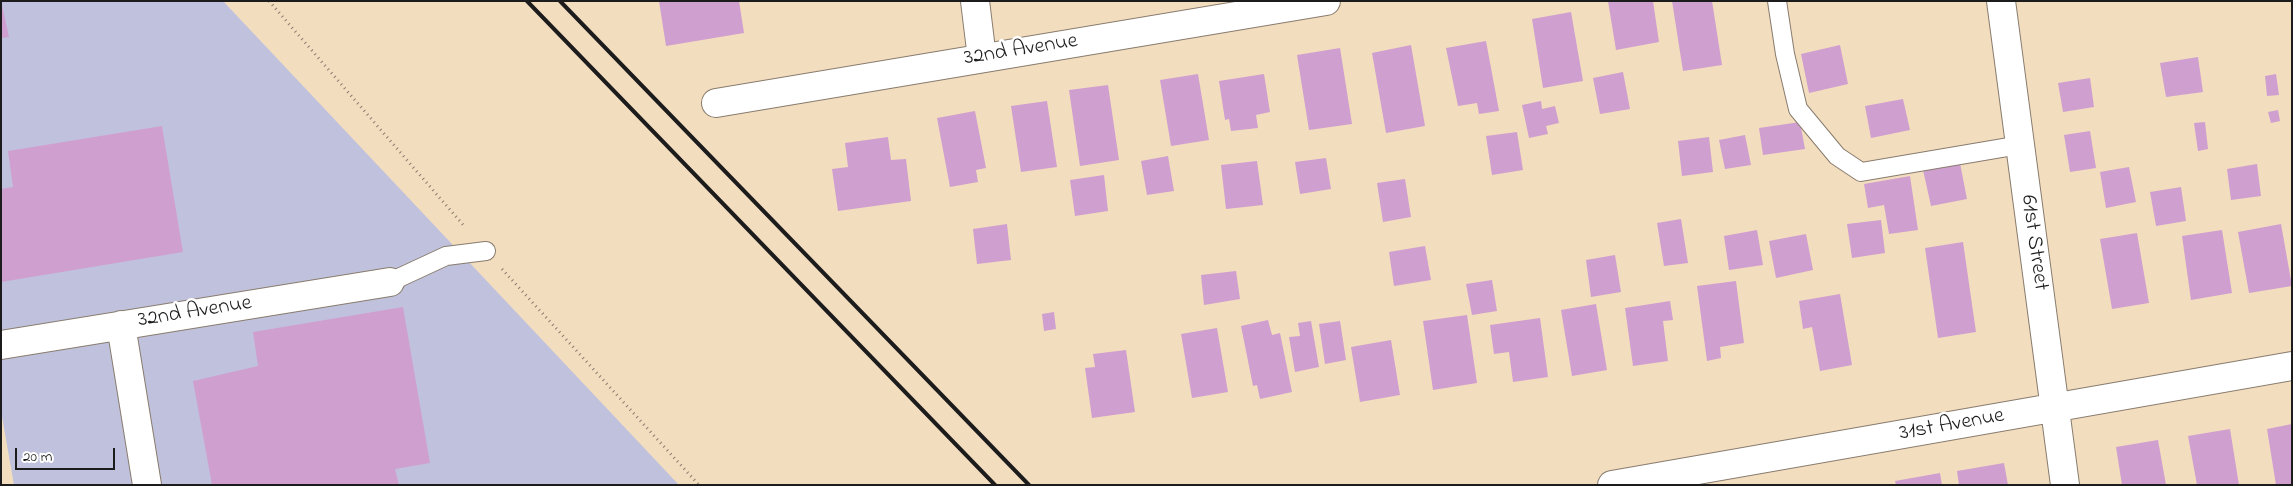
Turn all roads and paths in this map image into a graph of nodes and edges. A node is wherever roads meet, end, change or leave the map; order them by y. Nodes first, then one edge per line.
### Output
1 (975, 1) edge
2 (1326, 1) edge
3 (1777, 1) edge
4 (2001, 1) edge
5 (982, 58) junction
6 (716, 103) dead end
7 (2020, 145) junction
8 (486, 251) dead end
9 (390, 282) joint
10 (121, 325) junction
11 (1, 345) edge
12 (2292, 366) edge
13 (2055, 408) junction
14 (147, 485) edge
15 (1612, 485) edge
16 (2065, 485) edge

1 - 5 street
2 - 5 street, 32nd Avenue
3 - 7 lane
4 - 7 street, 61st Street
5 - 6 street, 32nd Avenue
7 - 13 street, 61st Street
8 - 9 lane
9 - 10 street, 32nd Avenue
10 - 11 street, 32nd Avenue
10 - 14 street
12 - 13 street, 31st Avenue
13 - 15 street, 31st Avenue
13 - 16 street, 61st Street

